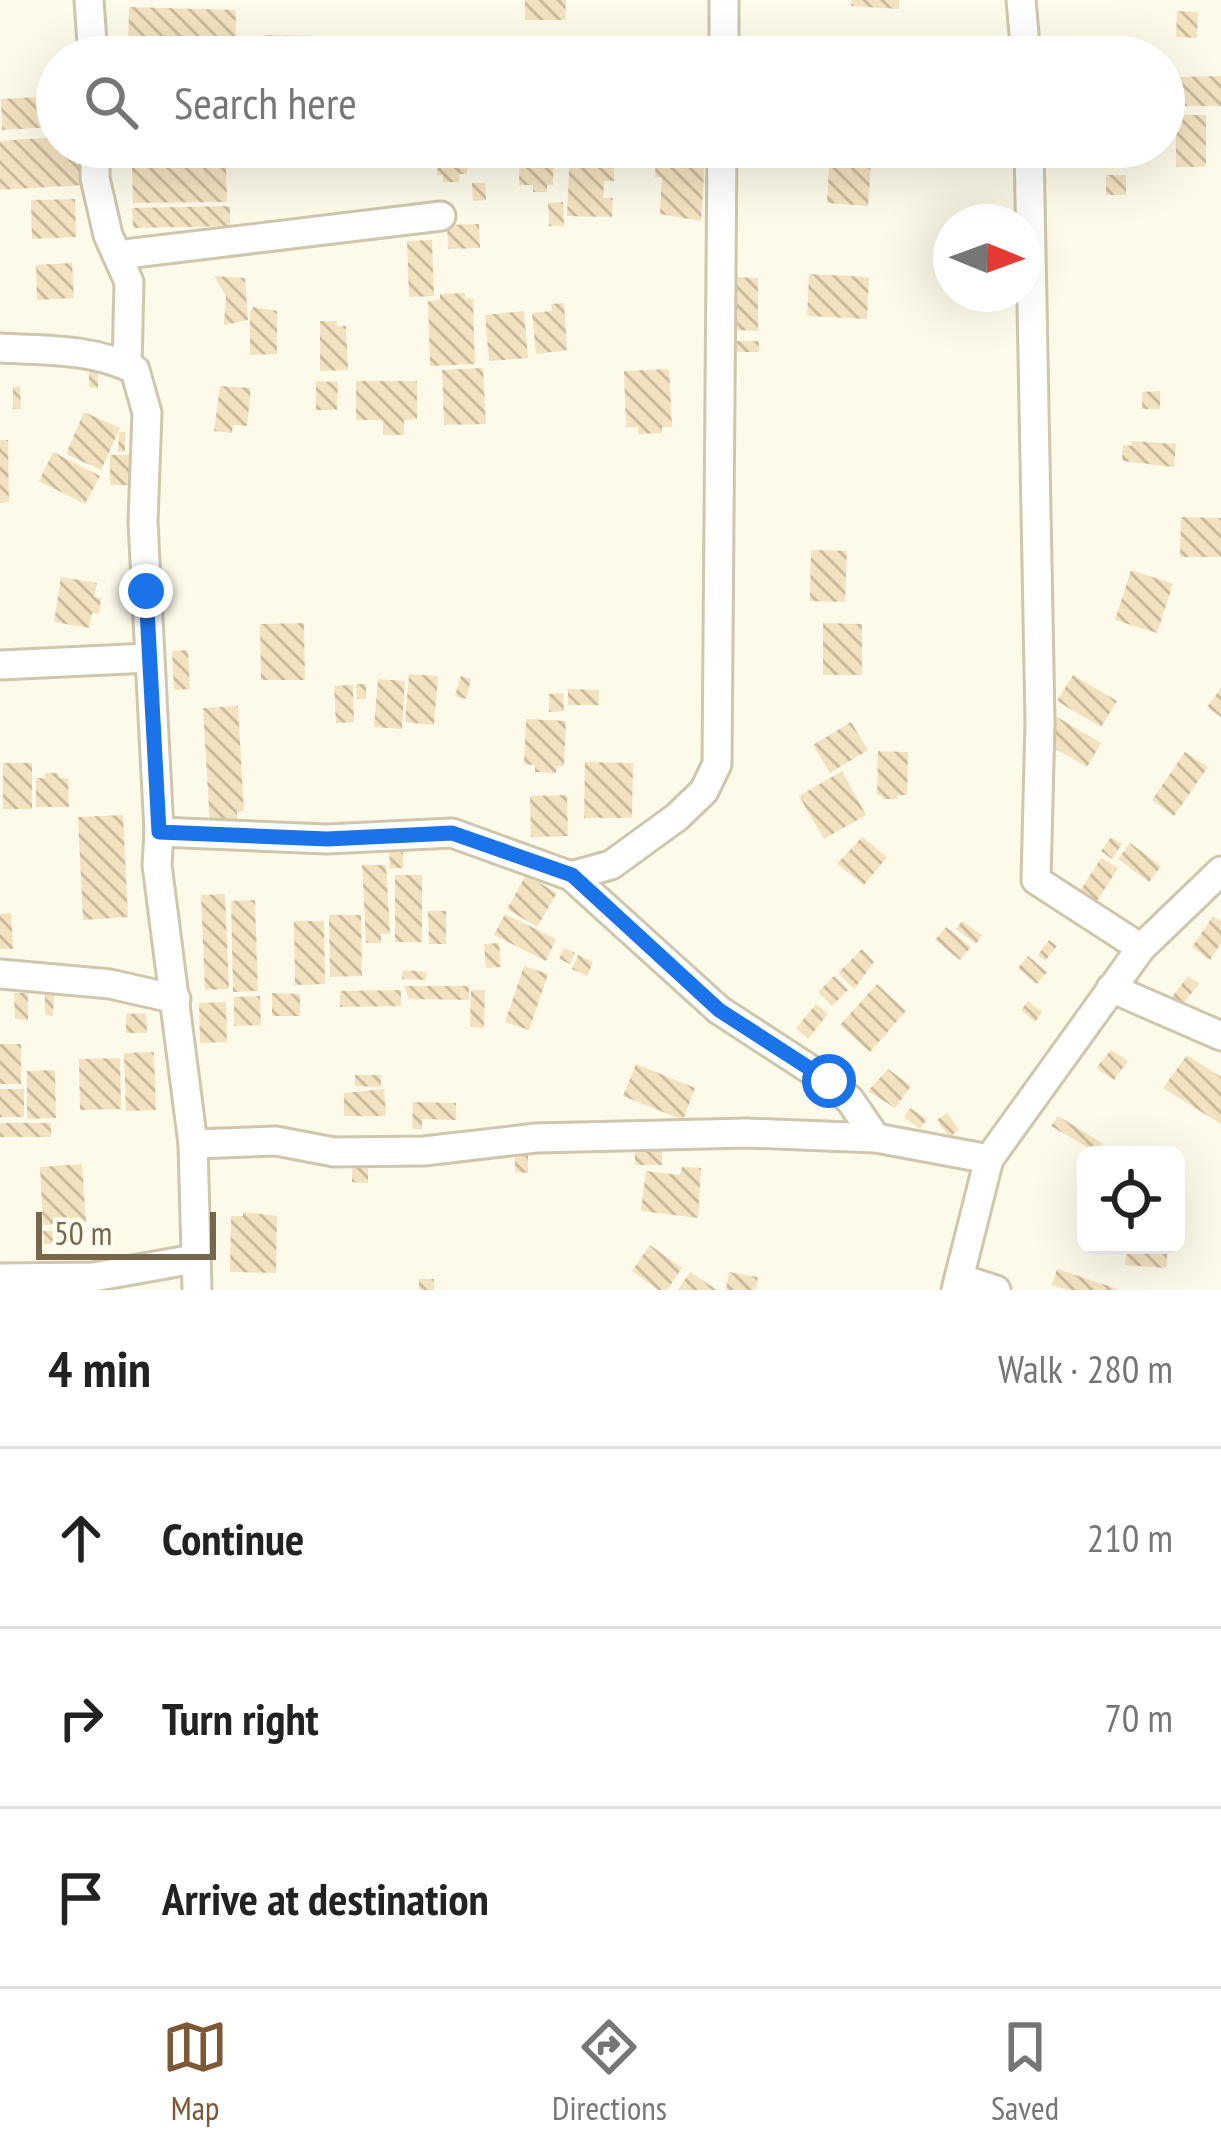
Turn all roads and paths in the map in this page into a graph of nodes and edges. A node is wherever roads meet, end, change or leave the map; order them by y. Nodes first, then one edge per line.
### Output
1 (89, 0) edge
2 (724, 0) edge
3 (1021, 0) edge
4 (92, 36) edge
5 (724, 36) edge
6 (1025, 36) edge
7 (95, 168) edge
8 (722, 168) edge
9 (1029, 168) edge
10 (441, 216) dead end
11 (117, 255) junction
12 (0, 348) edge
13 (127, 366) junction
14 (149, 658) junction
15 (0, 665) edge
16 (159, 832) junction
17 (1221, 871) edge
18 (572, 875) junction
19 (1141, 948) junction
20 (0, 974) edge
21 (1111, 988) junction
22 (176, 999) junction
23 (1221, 1036) edge
24 (876, 1138) junction
25 (193, 1144) junction
26 (989, 1159) junction
27 (194, 1259) junction
28 (0, 1278) edge
29 (957, 1284) edge
30 (197, 1290) edge
31 (996, 1290) edge

1 - 4 street
2 - 5 street
3 - 6 street
7 - 11 street
8 - 18 street
9 - 19 street
10 - 11 street
11 - 13 street
12 - 13 street
13 - 14 street
14 - 15 street
14 - 16 street
16 - 18 street
16 - 22 street
17 - 19 street
18 - 24 street
19 - 21 street
20 - 22 street
21 - 23 street
21 - 26 street
22 - 25 street
24 - 25 street
24 - 26 street
25 - 27 street
26 - 29 street
27 - 28 street
27 - 30 street
29 - 31 street

